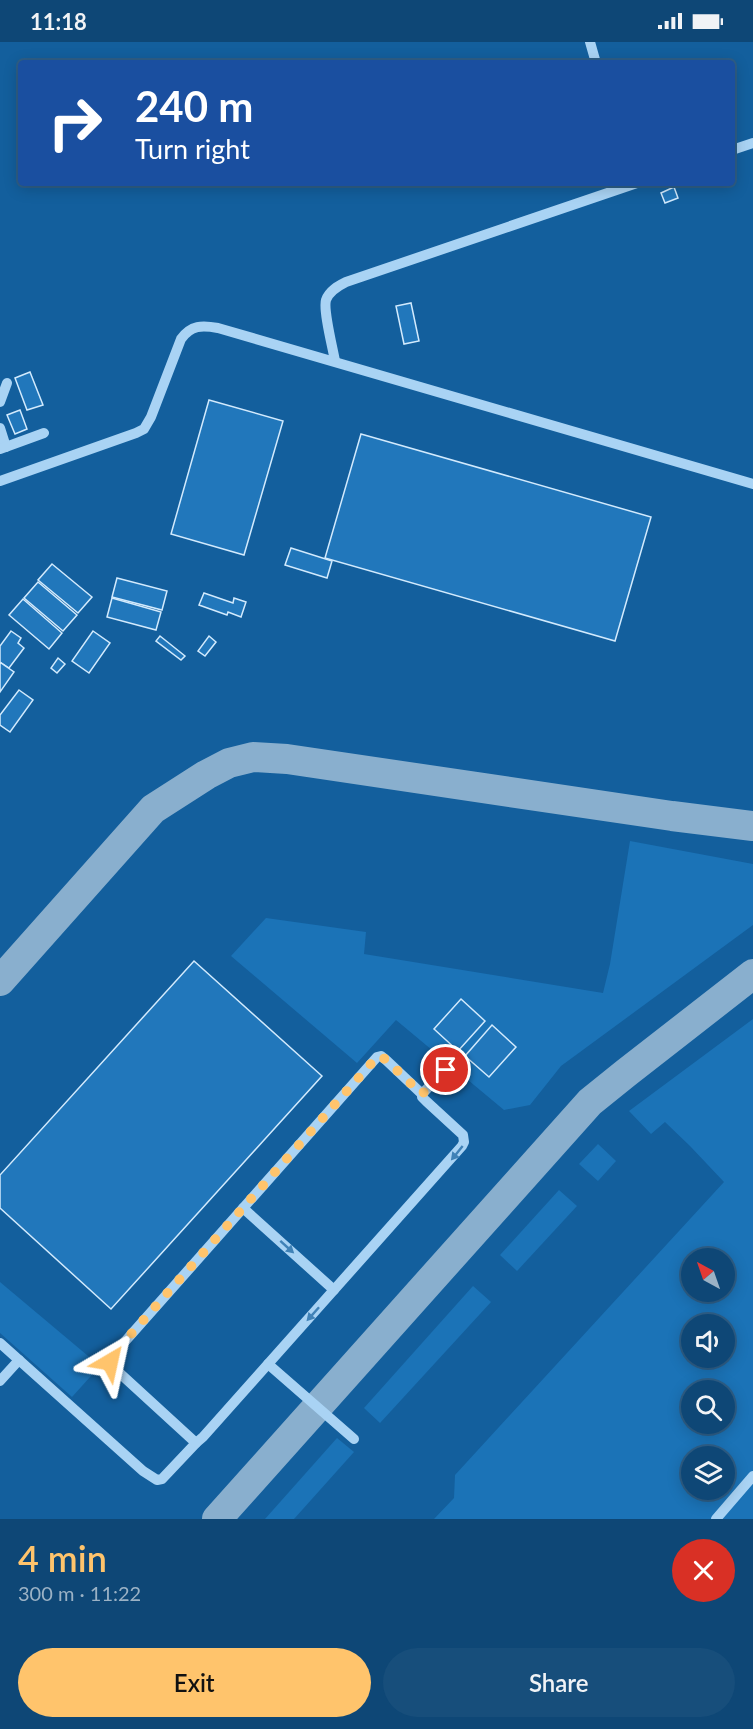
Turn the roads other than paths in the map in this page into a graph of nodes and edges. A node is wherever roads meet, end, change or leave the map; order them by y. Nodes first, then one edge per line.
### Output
1 (590, 42) edge
2 (595, 60) edge
3 (753, 143) edge
4 (735, 149) edge
5 (628, 186) edge
6 (335, 362) junction
7 (7, 383) dead end
8 (0, 402) edge
9 (0, 428) edge
10 (44, 433) dead end
11 (3, 448) edge
12 (0, 481) edge
13 (753, 484) edge
14 (446, 1070) dead end
15 (422, 1094) junction
16 (243, 1208) junction
17 (334, 1290) junction
18 (0, 1343) edge
19 (19, 1360) junction
20 (268, 1364) junction
21 (0, 1382) edge
22 (354, 1439) dead end
23 (196, 1443) junction
24 (753, 1476) edge
25 (716, 1519) edge

1 - 2 lane
3 - 4 lane
5 - 6 lane
6 - 12 lane
6 - 13 lane
7 - 8 lane
9 - 11 lane
10 - 11 lane
14 - 15 lane
15 - 16 lane
15 -> 17 lane
16 -> 17 lane
16 - 23 lane
17 -> 20 lane
18 - 19 lane
19 - 21 lane
19 - 23 lane
20 - 22 lane
20 - 23 lane
24 - 25 lane

